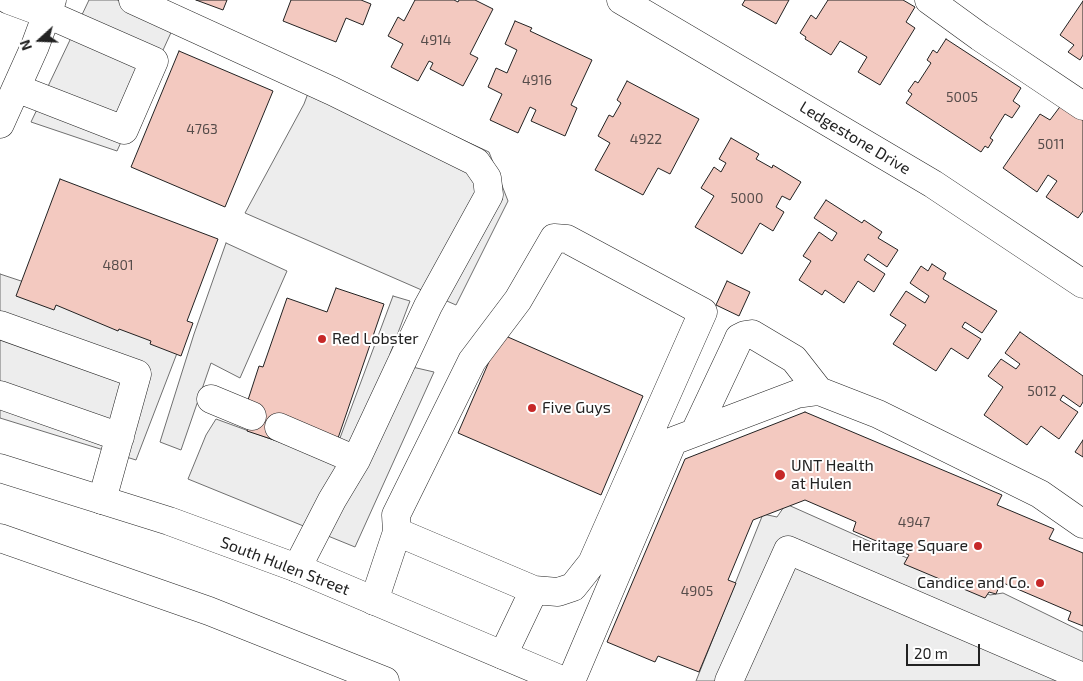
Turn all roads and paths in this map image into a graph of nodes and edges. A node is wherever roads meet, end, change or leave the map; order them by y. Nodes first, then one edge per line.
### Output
1 (9, 0) edge
2 (133, 0) edge
3 (621, 0) edge
4 (929, 0) edge
5 (49, 7) edge
6 (16, 88) junction
7 (1083, 106) edge
8 (0, 124) edge
9 (1083, 284) edge
10 (0, 325) edge
11 (820, 391) junction
12 (0, 395) edge
13 (211, 399) dead end
14 (252, 416) dead end
15 (279, 427) dead end
16 (695, 432) junction
17 (120, 436) junction
18 (356, 460) junction
19 (0, 468) edge
20 (102, 500) junction
21 (1083, 524) edge
22 (398, 532) junction
23 (0, 538) edge
24 (297, 568) junction
25 (534, 590) junction
26 (374, 601) junction
27 (503, 655) junction
28 (1083, 677) edge
29 (385, 681) edge
30 (564, 681) edge
31 (571, 681) edge
32 (729, 681) edge

1 - 5 main road
2 - 18 main road
3 - 9 main road, Ledgestone Drive
4 - 7 main road
5 - 6 main road
5 - 6 main road
6 - 8 main road
10 - 17 main road
11 - 16 main road
11 - 16 main road
11 - 21 main road
12 - 17 main road
13 - 14 main road
15 - 18 main road
16 - 31 main road
17 - 20 main road
18 - 24 main road
19 - 20 main road, South Hulen Street
20 - 24 main road, South Hulen Street
22 - 25 main road
22 - 25 main road
22 - 26 main road
23 - 29 main road
24 - 26 main road, South Hulen Street
25 - 27 main road
26 - 27 main road, South Hulen Street
27 - 30 main road, South Hulen Street
28 - 32 main road

